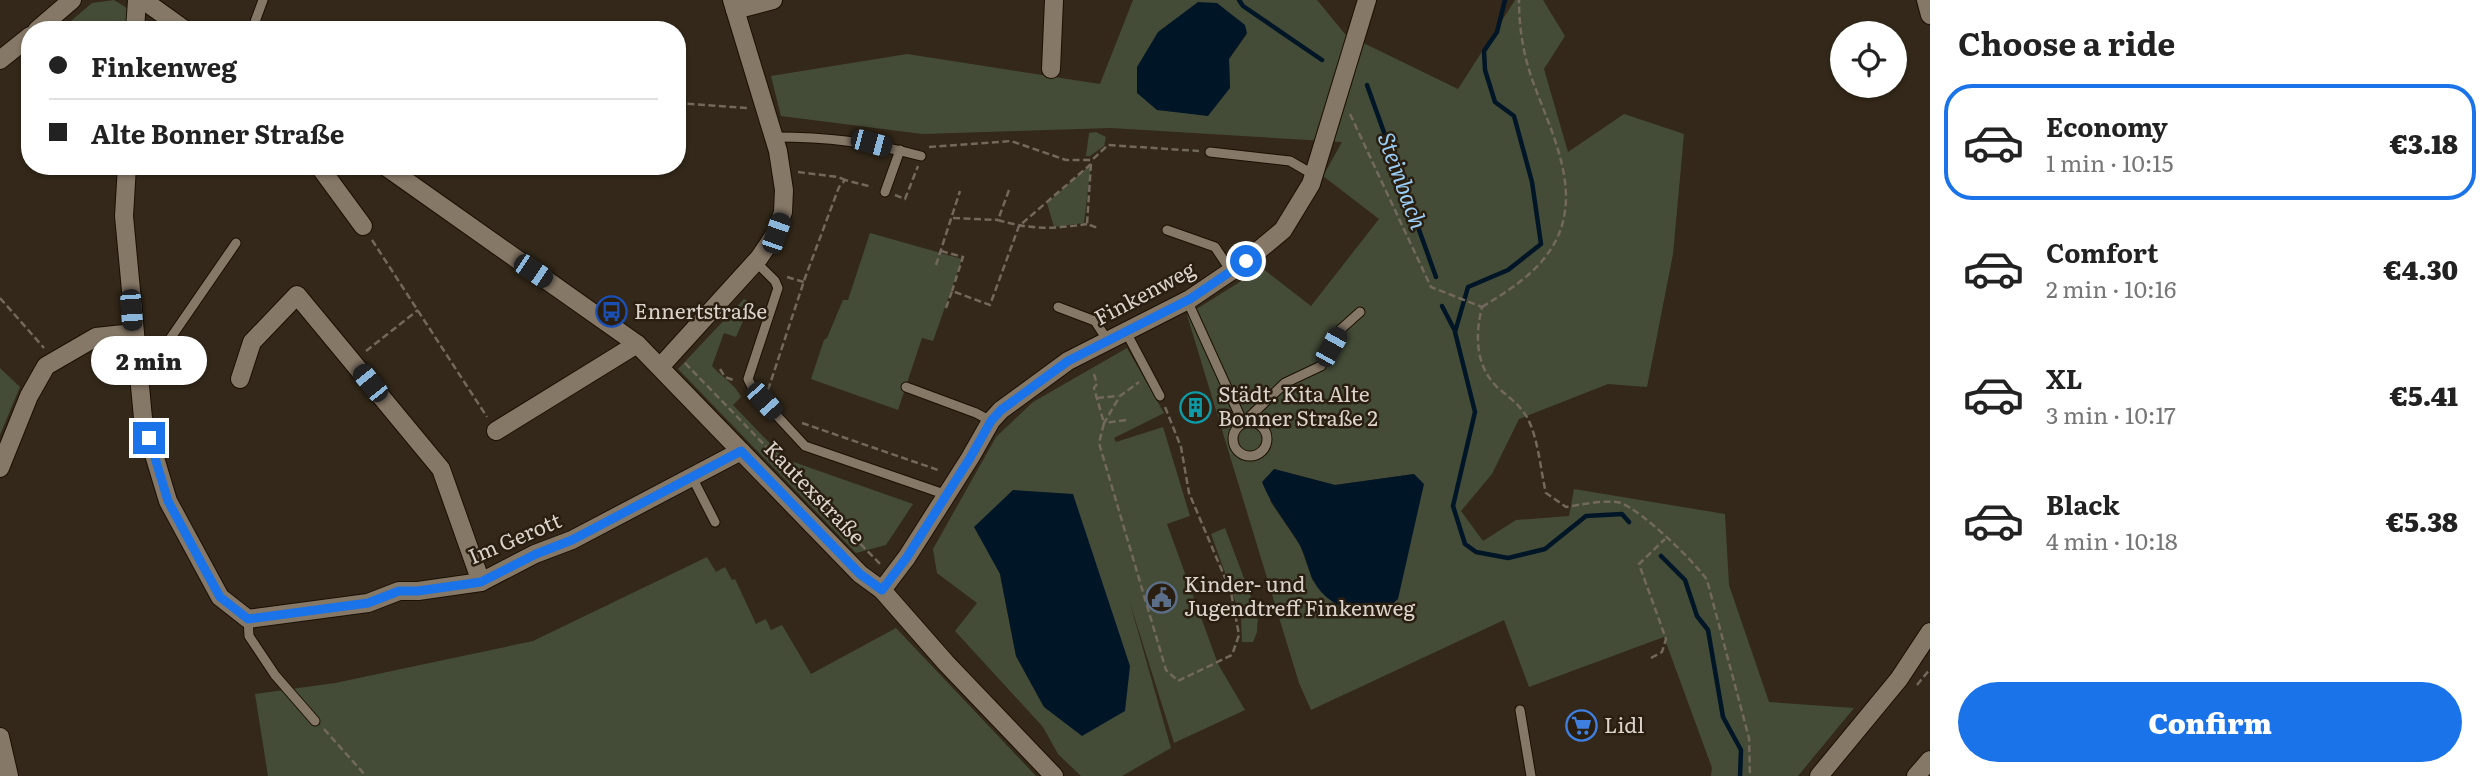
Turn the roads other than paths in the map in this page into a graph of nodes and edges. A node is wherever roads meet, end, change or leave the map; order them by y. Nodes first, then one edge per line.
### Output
1 (72, 0) edge
2 (137, 0) edge
3 (143, 0) edge
4 (263, 0) edge
5 (773, 0) edge
6 (1054, 0) edge
7 (1367, 0) edge
8 (1926, 0) edge
9 (734, 5) edge
10 (1930, 15) edge
11 (48, 21) edge
12 (136, 21) edge
13 (172, 21) edge
14 (255, 21) edge
15 (21, 43) edge
16 (0, 60) edge
17 (1051, 69) dead end
18 (773, 137) junction
19 (900, 150) junction
20 (1210, 152) road end
21 (921, 156) road end
22 (126, 175) edge
23 (326, 175) edge
24 (410, 175) edge
25 (1314, 175) junction
26 (885, 192) road end
27 (363, 226) road end
28 (1167, 230) dead end
29 (236, 243) dead end
30 (755, 262) junction
31 (1231, 271) junction
32 (1187, 300) junction
33 (1058, 307) dead end
34 (1360, 312) dead end
35 (1126, 332) junction
36 (133, 334) junction
37 (1108, 341) junction
38 (637, 344) junction
39 (660, 367) junction
40 (137, 370) junction
41 (240, 379) dead end
42 (906, 387) dead end
43 (1160, 396) road end
44 (991, 421) junction
45 (496, 431) road end
46 (741, 451) junction
47 (0, 468) edge
48 (692, 477) junction
49 (947, 495) junction
50 (715, 522) dead end
51 (481, 582) junction
52 (887, 584) junction
53 (248, 619) junction
54 (1930, 632) edge
55 (1520, 710) dead end
56 (315, 721) road end
57 (0, 737) edge
58 (1930, 760) edge
59 (9, 776) edge
60 (1054, 776) edge
61 (1531, 776) edge
62 (1819, 776) edge
63 (1916, 776) edge

1 - 11 street
2 - 12 street
3 - 13 street
4 - 14 lane
5 - 9 street
6 - 17 street
7 - 25 street, Finkenweg
8 - 10 street
9 - 18 street
15 - 16 street
18 - 19 lane
18 - 30 street
19 - 21 lane
19 - 26 lane
20 - 25 lane
22 - 36 street
23 - 27 street
24 - 38 street, Kautexstraße
25 - 31 street, Finkenweg
28 - 31 lane
29 - 40 lane
30 - 39 street
30 - 49 lane
31 - 32 street, Finkenweg
32 - 34 lane
32 - 35 street, Finkenweg
33 - 37 lane
35 - 37 street, Finkenweg
35 - 43 lane
36 - 40 street
36 - 47 street
37 - 44 street, Finkenweg
38 - 39 street, Kautexstraße
38 - 45 street
39 - 46 street, Kautexstraße
40 - 53 street
41 - 51 street
42 - 44 lane
44 - 49 street, Finkenweg
46 - 48 street, Im Gerott
46 - 52 street, Kautexstraße
48 - 50 lane
48 - 51 street, Im Gerott
49 - 52 street, Finkenweg
51 - 53 street, Im Gerott
52 - 60 street, Kautexstraße
53 - 56 lane
54 - 62 street
55 - 61 lane
57 - 59 street
58 - 63 street

